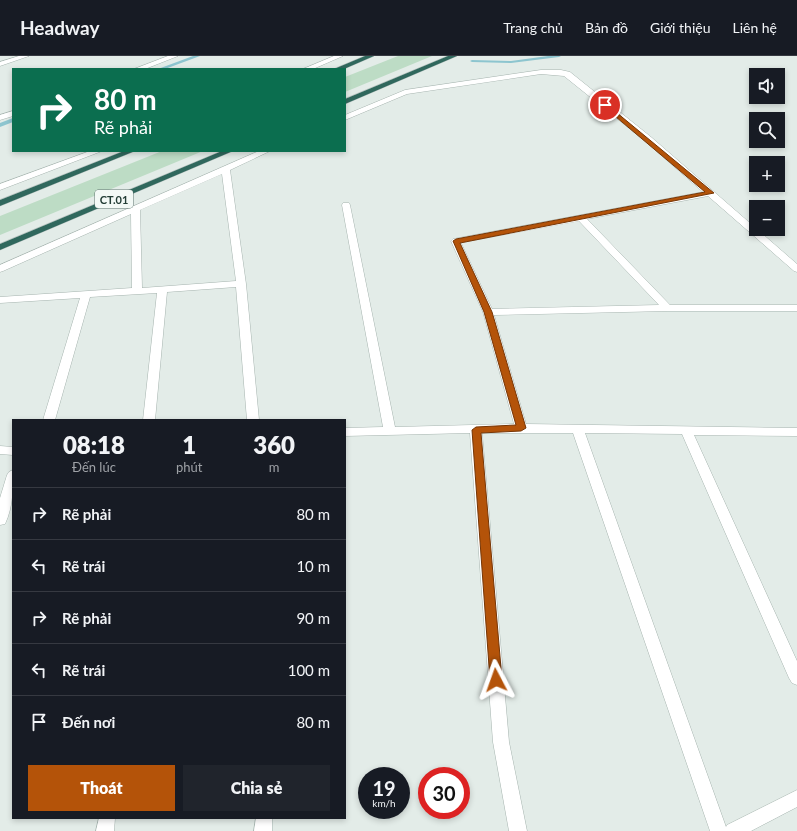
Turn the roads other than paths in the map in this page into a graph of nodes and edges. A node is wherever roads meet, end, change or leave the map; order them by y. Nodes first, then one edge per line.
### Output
1 (26, 56) edge
2 (175, 56) edge
3 (340, 56) edge
4 (371, 56) edge
5 (454, 56) edge
6 (0, 64) edge
7 (141, 68) edge
8 (310, 68) edge
9 (341, 68) edge
10 (346, 102) edge
11 (12, 113) edge
12 (0, 118) edge
13 (346, 118) edge
14 (95, 152) edge
15 (128, 152) edge
16 (227, 152) edge
17 (264, 152) edge
18 (225, 168) junction
19 (0, 187) edge
20 (710, 193) junction
21 (0, 203) edge
22 (346, 204) dead end
23 (135, 208) junction
24 (582, 219) junction
25 (0, 247) edge
26 (0, 269) edge
27 (797, 269) edge
28 (241, 284) junction
29 (137, 290) junction
30 (162, 290) junction
31 (86, 295) junction
32 (0, 300) edge
33 (667, 308) junction
34 (797, 308) edge
35 (488, 312) junction
36 (49, 419) edge
37 (149, 419) edge
38 (254, 419) edge
39 (521, 428) junction
40 (476, 430) junction
41 (578, 430) junction
42 (390, 431) junction
43 (686, 431) junction
44 (346, 432) edge
45 (797, 432) edge
46 (0, 450) edge
47 (12, 452) edge
48 (12, 478) edge
49 (0, 520) edge
50 (797, 678) edge
51 (797, 798) edge
52 (107, 819) edge
53 (264, 819) edge
54 (105, 831) edge
55 (263, 831) edge
56 (518, 831) edge
57 (719, 831) edge
58 (733, 831) edge

1 - 6 street
2 - 7 street
3 - 8 street
4 - 9 highway
5 - 10 highway
11 - 12 street
13 - 20 street
14 - 19 street
15 - 21 highway
16 - 25 highway, CT.01
17 - 18 street
18 - 23 street
18 - 28 street
20 - 24 street
20 - 27 street
22 - 42 street
23 - 26 street
23 - 29 street
24 - 33 street
24 - 35 street
28 - 30 street
28 - 38 street
29 - 30 street
29 - 31 street
30 - 37 street
31 - 32 street
31 - 36 street
33 - 34 street
33 - 35 street
35 - 39 street
39 - 40 street
39 - 41 street
40 - 42 street
40 - 56 street
41 - 43 street
41 - 57 street
42 - 44 street
43 - 45 street
43 - 50 street
46 - 47 street
48 - 49 street
51 - 58 street
52 - 54 street
53 - 55 street

